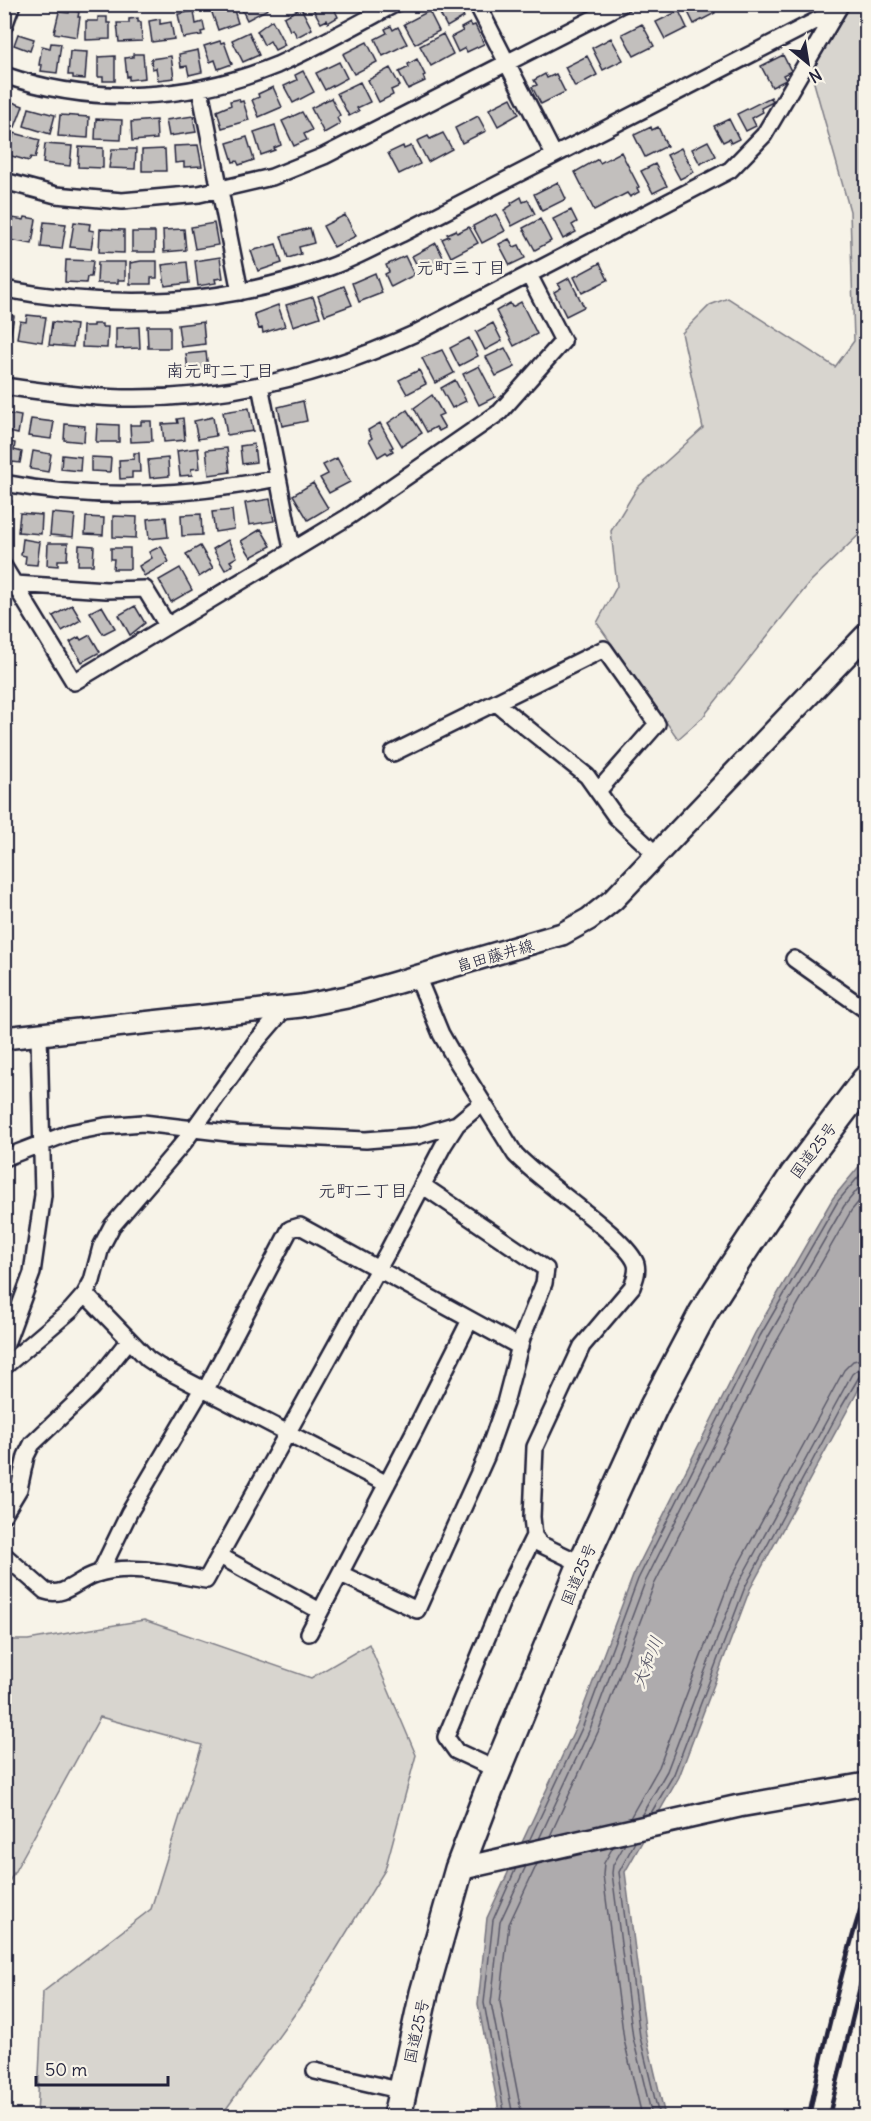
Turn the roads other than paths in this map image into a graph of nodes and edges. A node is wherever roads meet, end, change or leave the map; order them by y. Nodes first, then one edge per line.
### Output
1 (12, 4) edge
2 (395, 4) edge
3 (477, 4) edge
4 (622, 4) edge
5 (839, 7) edge
6 (4, 26) edge
7 (507, 63) junction
8 (4, 75) edge
9 (200, 89) junction
10 (555, 155) junction
11 (4, 182) edge
12 (219, 190) junction
13 (529, 275) junction
14 (4, 290) edge
15 (240, 291) junction
16 (260, 385) junction
17 (4, 386) edge
18 (278, 478) junction
19 (4, 483) edge
20 (292, 549) junction
21 (4, 567) edge
22 (15, 584) junction
23 (167, 625) junction
24 (867, 635) edge
25 (496, 703) junction
26 (393, 753) dead end
27 (598, 791) junction
28 (657, 855) junction
29 (794, 959) dead end
30 (417, 976) junction
31 (285, 1008) junction
32 (867, 1010) edge
33 (39, 1035) junction
34 (4, 1038) edge
35 (867, 1080) edge
36 (482, 1103) junction
37 (457, 1124) junction
38 (193, 1129) junction
39 (43, 1143) junction
40 (4, 1158) edge
41 (422, 1185) junction
42 (378, 1269) junction
43 (85, 1294) junction
44 (470, 1320) junction
45 (129, 1340) junction
46 (520, 1347) junction
47 (4, 1349) edge
48 (4, 1367) edge
49 (204, 1390) junction
50 (288, 1433) junction
51 (387, 1484) junction
52 (4, 1514) edge
53 (534, 1536) junction
54 (4, 1555) edge
55 (220, 1556) junction
56 (582, 1564) junction
57 (100, 1573) junction
58 (341, 1574) junction
59 (321, 1611) junction
60 (309, 1633) dead end
61 (497, 1770) junction
62 (867, 1784) edge
63 (459, 1869) junction
64 (315, 2071) dead end
65 (400, 2104) edge

1 - 6 street
2 - 9 street
3 - 7 street
4 - 7 street
5 - 10 street
5 - 13 street
7 - 10 street
7 - 12 street
8 - 9 street
9 - 12 street
10 - 15 street
11 - 12 street
12 - 15 street
13 - 16 street
13 - 20 street
14 - 15 street
16 - 17 street
16 - 18 street
18 - 19 street
18 - 20 street
20 - 23 street
21 - 22 street
22 - 23 street
22 - 23 street
24 - 28 main road, 畠田藤井線
25 - 26 street
25 - 27 street
25 - 27 street
27 - 28 street
28 - 30 main road, 畠田藤井線
29 - 32 street
30 - 31 main road, 畠田藤井線
30 - 36 street
31 - 33 main road, 畠田藤井線
31 - 38 street
33 - 34 main road, 畠田藤井線
33 - 39 street
35 - 56 highway, 国道25号
36 - 37 street
36 - 53 street
37 - 38 street
37 - 41 street
38 - 39 street
38 - 43 street
39 - 40 street
39 - 47 street
41 - 42 street
41 - 46 street
42 - 44 street
42 - 49 street
42 - 50 street
43 - 45 street
43 - 48 street
44 - 46 street
44 - 51 street
45 - 49 street
45 - 52 street
46 - 58 street
49 - 50 street
49 - 57 street
50 - 51 street
50 - 55 street
51 - 58 street
53 - 56 street
53 - 61 street
54 - 57 street
55 - 57 street
55 - 59 street
56 - 61 highway, 国道25号
58 - 59 street
59 - 60 street
61 - 63 highway, 国道25号
62 - 63 main road
63 - 65 highway, 国道25号
64 - 65 street

